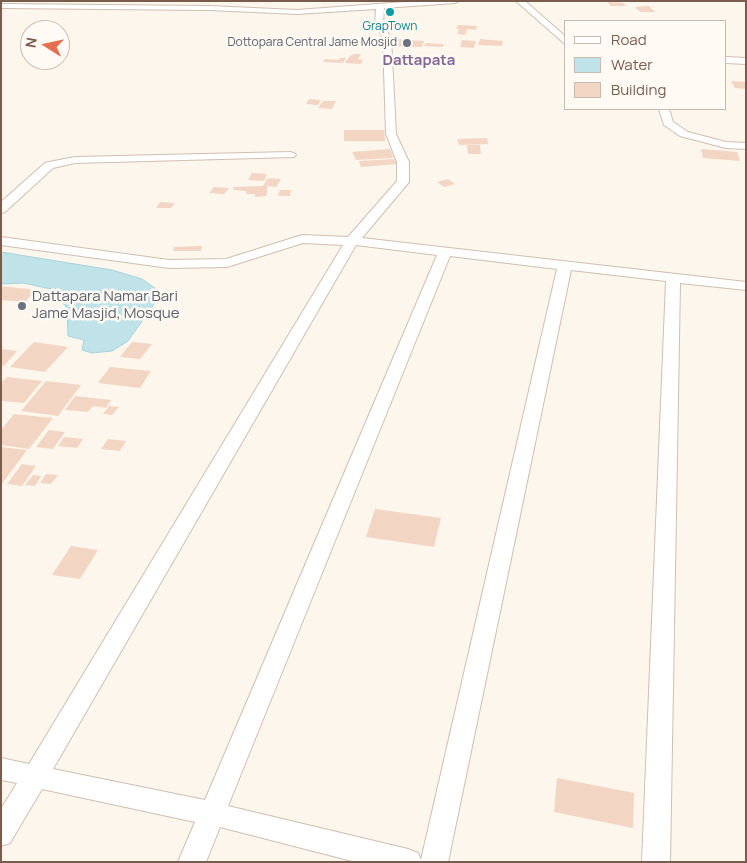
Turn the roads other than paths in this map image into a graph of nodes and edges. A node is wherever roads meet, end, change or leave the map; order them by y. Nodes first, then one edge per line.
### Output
1 (455, 1) edge
2 (520, 1) edge
3 (380, 5) junction
4 (1, 6) edge
5 (332, 6) edge
6 (564, 40) edge
7 (727, 60) edge
8 (746, 61) edge
9 (664, 110) edge
10 (746, 146) edge
11 (290, 155) dead end
12 (6, 200) edge
13 (1, 209) edge
14 (1, 240) edge
15 (352, 241) junction
16 (445, 251) junction
17 (565, 265) junction
18 (673, 278) junction
19 (746, 286) edge
20 (1, 769) edge
21 (36, 776) junction
22 (213, 814) junction
23 (1, 834) edge
24 (192, 862) edge
25 (408, 862) edge
26 (434, 862) edge
27 (656, 862) edge

1 - 3 street
2 - 6 street
3 - 5 street
3 - 15 street
4 - 5 street
7 - 8 street
9 - 10 street
11 - 12 street
12 - 13 street
14 - 15 street
15 - 16 street
15 - 21 street
16 - 17 street
16 - 22 street
17 - 18 street
17 - 26 street
18 - 19 street
18 - 27 street
20 - 21 street
21 - 22 street
21 - 23 street
22 - 24 street
22 - 25 street

